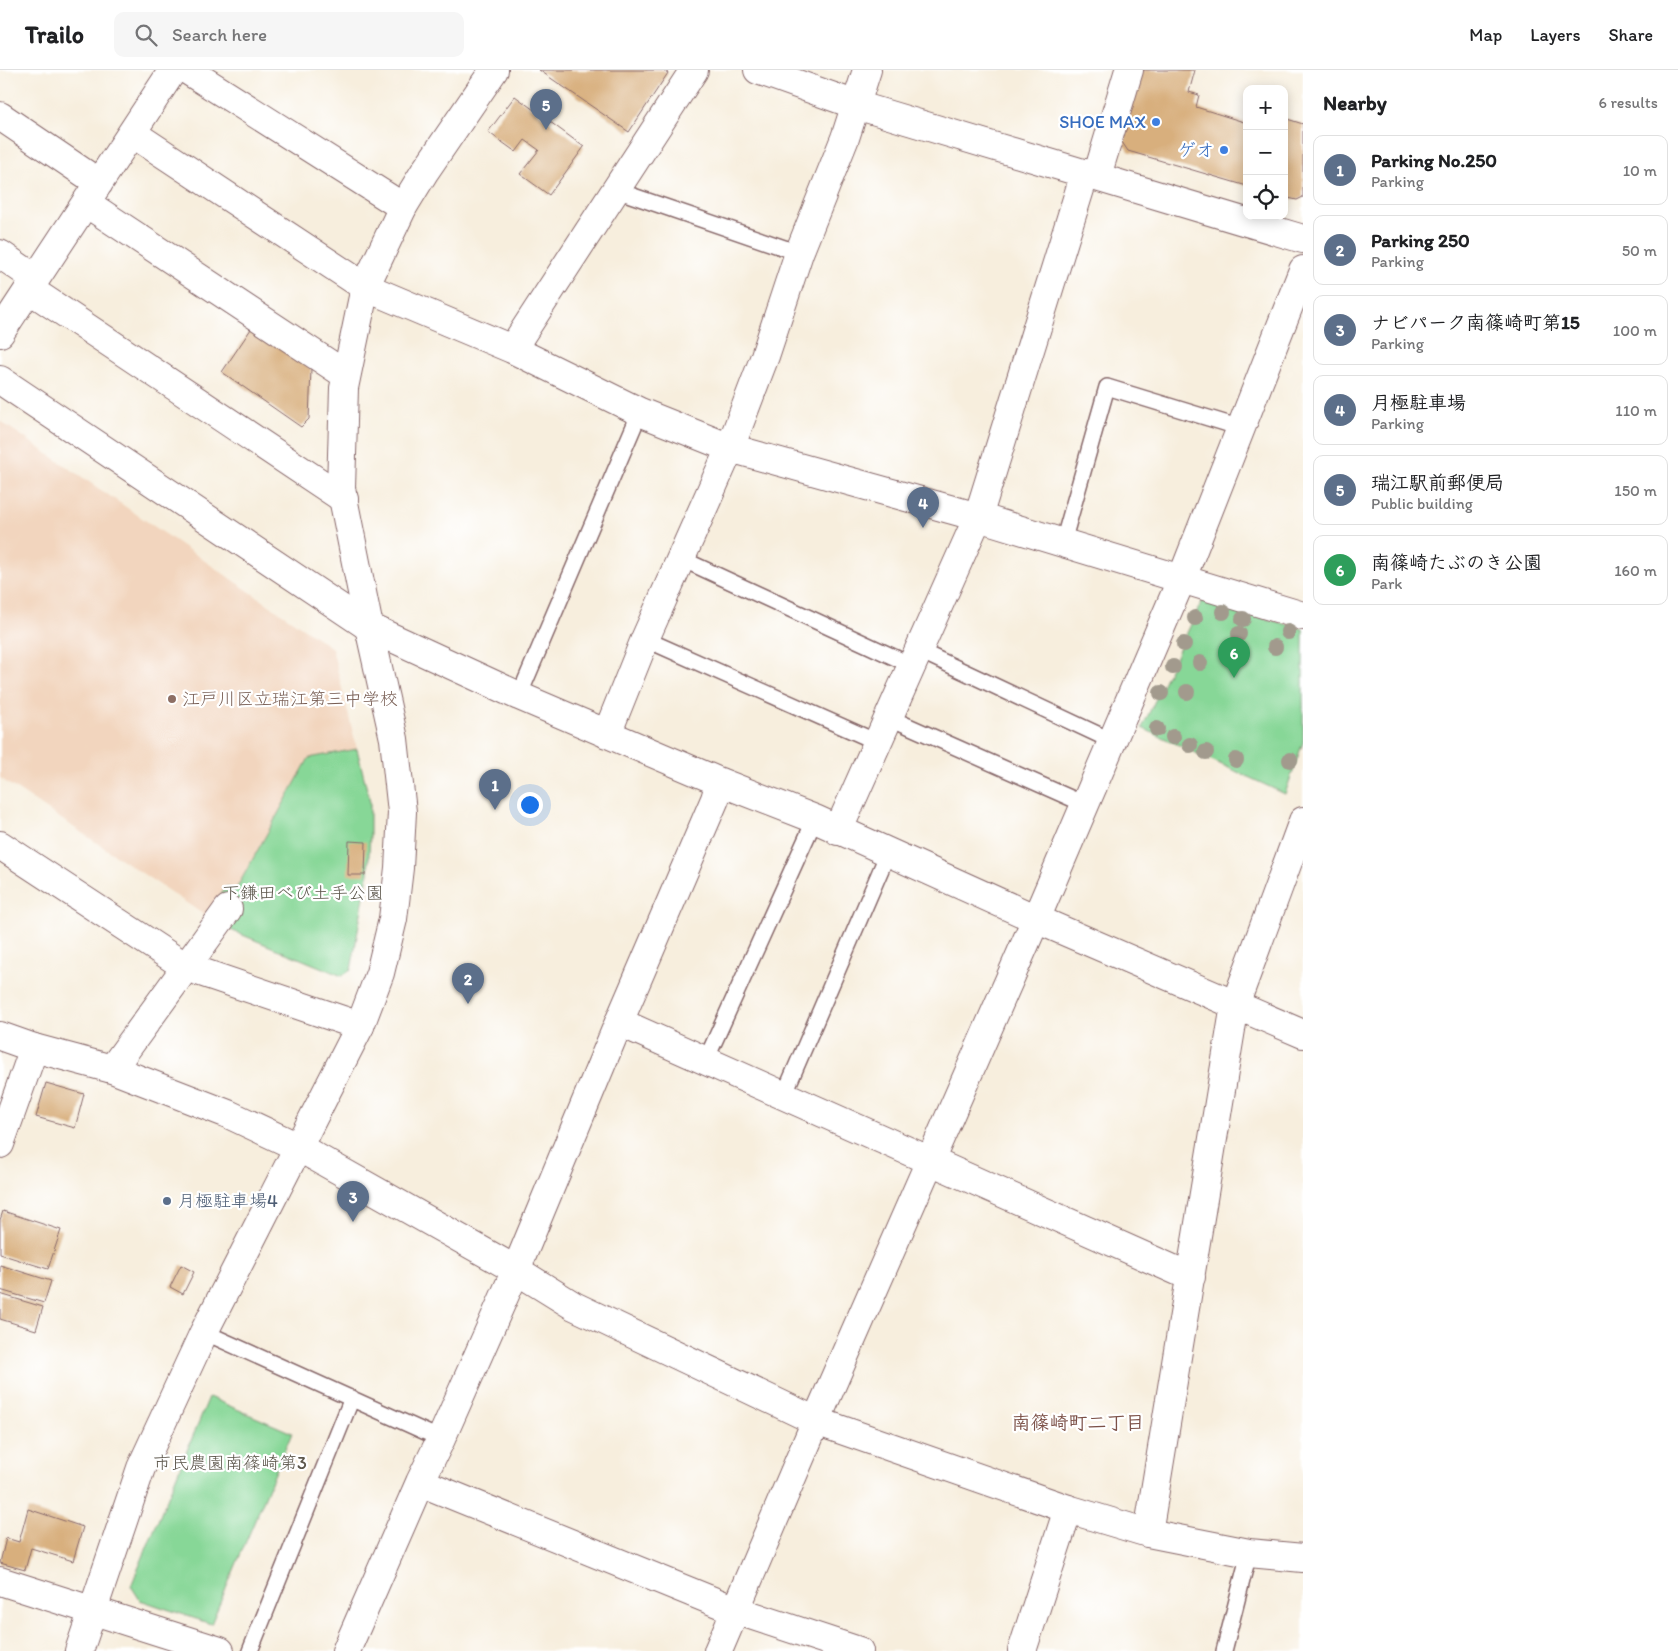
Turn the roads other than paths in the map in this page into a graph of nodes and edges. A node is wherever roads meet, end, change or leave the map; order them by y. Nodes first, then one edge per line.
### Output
1 (494, 70) edge
2 (694, 70) edge
3 (758, 70) edge
4 (867, 70) edge
5 (1129, 70) edge
6 (172, 72) edge
7 (856, 105) junction
8 (0, 116) edge
9 (132, 133) junction
10 (1091, 175) junction
11 (616, 190) junction
12 (92, 193) junction
13 (403, 207) junction
14 (1303, 239) edge
15 (799, 253) junction
16 (0, 254) edge
17 (1303, 270) edge
18 (32, 284) junction
19 (365, 287) junction
20 (0, 333) edge
21 (512, 349) junction
22 (346, 376) junction
23 (0, 380) edge
24 (640, 412) junction
25 (1241, 428) junction
26 (730, 448) junction
27 (344, 499) junction
28 (978, 517) junction
29 (1063, 542) junction
30 (682, 559) junction
31 (1182, 578) junction
32 (1303, 616) edge
33 (369, 627) junction
34 (645, 639) junction
35 (915, 658) junction
36 (519, 696) junction
37 (888, 717) junction
38 (607, 734) junction
39 (877, 742) junction
40 (1112, 742) junction
41 (720, 782) junction
42 (1084, 804) junction
43 (1303, 821) edge
44 (827, 825) junction
45 (0, 845) edge
46 (888, 853) junction
47 (228, 909) dead end
48 (1036, 919) junction
49 (186, 967) junction
50 (1235, 1005) junction
51 (620, 1022) junction
52 (360, 1026) junction
53 (1303, 1034) edge
54 (0, 1036) edge
55 (34, 1048) junction
56 (706, 1060) junction
57 (112, 1069) junction
58 (784, 1095) junction
59 (0, 1144) edge
60 (298, 1147) junction
61 (931, 1161) junction
62 (516, 1270) junction
63 (1190, 1277) junction
64 (204, 1332) junction
65 (352, 1398) junction
66 (816, 1421) junction
67 (441, 1439) junction
68 (420, 1482) junction
69 (1068, 1509) junction
70 (1148, 1533) junction
71 (1248, 1553) junction
72 (1303, 1558) edge
73 (0, 1580) edge
74 (92, 1610) junction
75 (735, 1610) junction
76 (79, 1651) edge
77 (220, 1651) edge
78 (250, 1651) edge
79 (346, 1651) edge
80 (718, 1651) edge
81 (859, 1651) edge
82 (1022, 1651) edge
83 (1224, 1651) edge

1 - 13 street
2 - 11 street
3 - 7 street
4 - 7 street
5 - 10 street
6 - 9 street
6 - 13 street
7 - 10 street
7 - 15 street
8 - 12 street
9 - 12 street
9 - 19 street
10 - 14 street
10 - 28 street
11 - 15 lane
11 - 21 street
12 - 18 street
12 - 22 street
13 - 19 street
15 - 26 street
16 - 18 street
17 - 25 street
18 - 20 street
18 - 27 street
19 - 21 street
19 - 22 street
21 - 24 street
22 - 27 street
23 - 33 street
24 - 26 street
24 - 36 lane
25 - 29 lane
25 - 31 street
26 - 28 street
26 - 30 street
27 - 33 street
28 - 29 street
28 - 35 street
29 - 31 street
30 - 34 street
30 - 35 lane
31 - 32 street
31 - 40 street
33 - 36 street
33 - 52 street
34 - 38 street
34 - 39 lane
35 - 37 street
35 - 40 lane
36 - 38 street
37 - 39 street
37 - 42 lane
38 - 41 street
39 - 44 street
40 - 42 street
41 - 44 street
41 - 51 street
42 - 48 street
43 - 50 street
44 - 46 street
44 - 56 lane
45 - 49 street
46 - 48 street
46 - 58 lane
47 - 49 street
48 - 50 street
48 - 61 street
49 - 52 street
49 - 57 street
50 - 53 street
50 - 63 street
51 - 56 street
51 - 62 street
52 - 60 street
54 - 55 street
55 - 57 street
55 - 59 street
56 - 58 street
57 - 60 street
58 - 61 street
60 - 62 street
60 - 64 street
61 - 63 street
61 - 66 street
62 - 66 street
62 - 67 street
63 - 70 street
64 - 65 lane
64 - 74 street
65 - 67 lane
65 - 78 lane
66 - 69 street
66 - 75 street
67 - 68 street
68 - 75 street
68 - 79 street
69 - 70 street
69 - 82 street
70 - 71 street
71 - 72 street
71 - 83 lane
73 - 74 street
74 - 76 street
74 - 77 street
75 - 80 street
75 - 81 street

